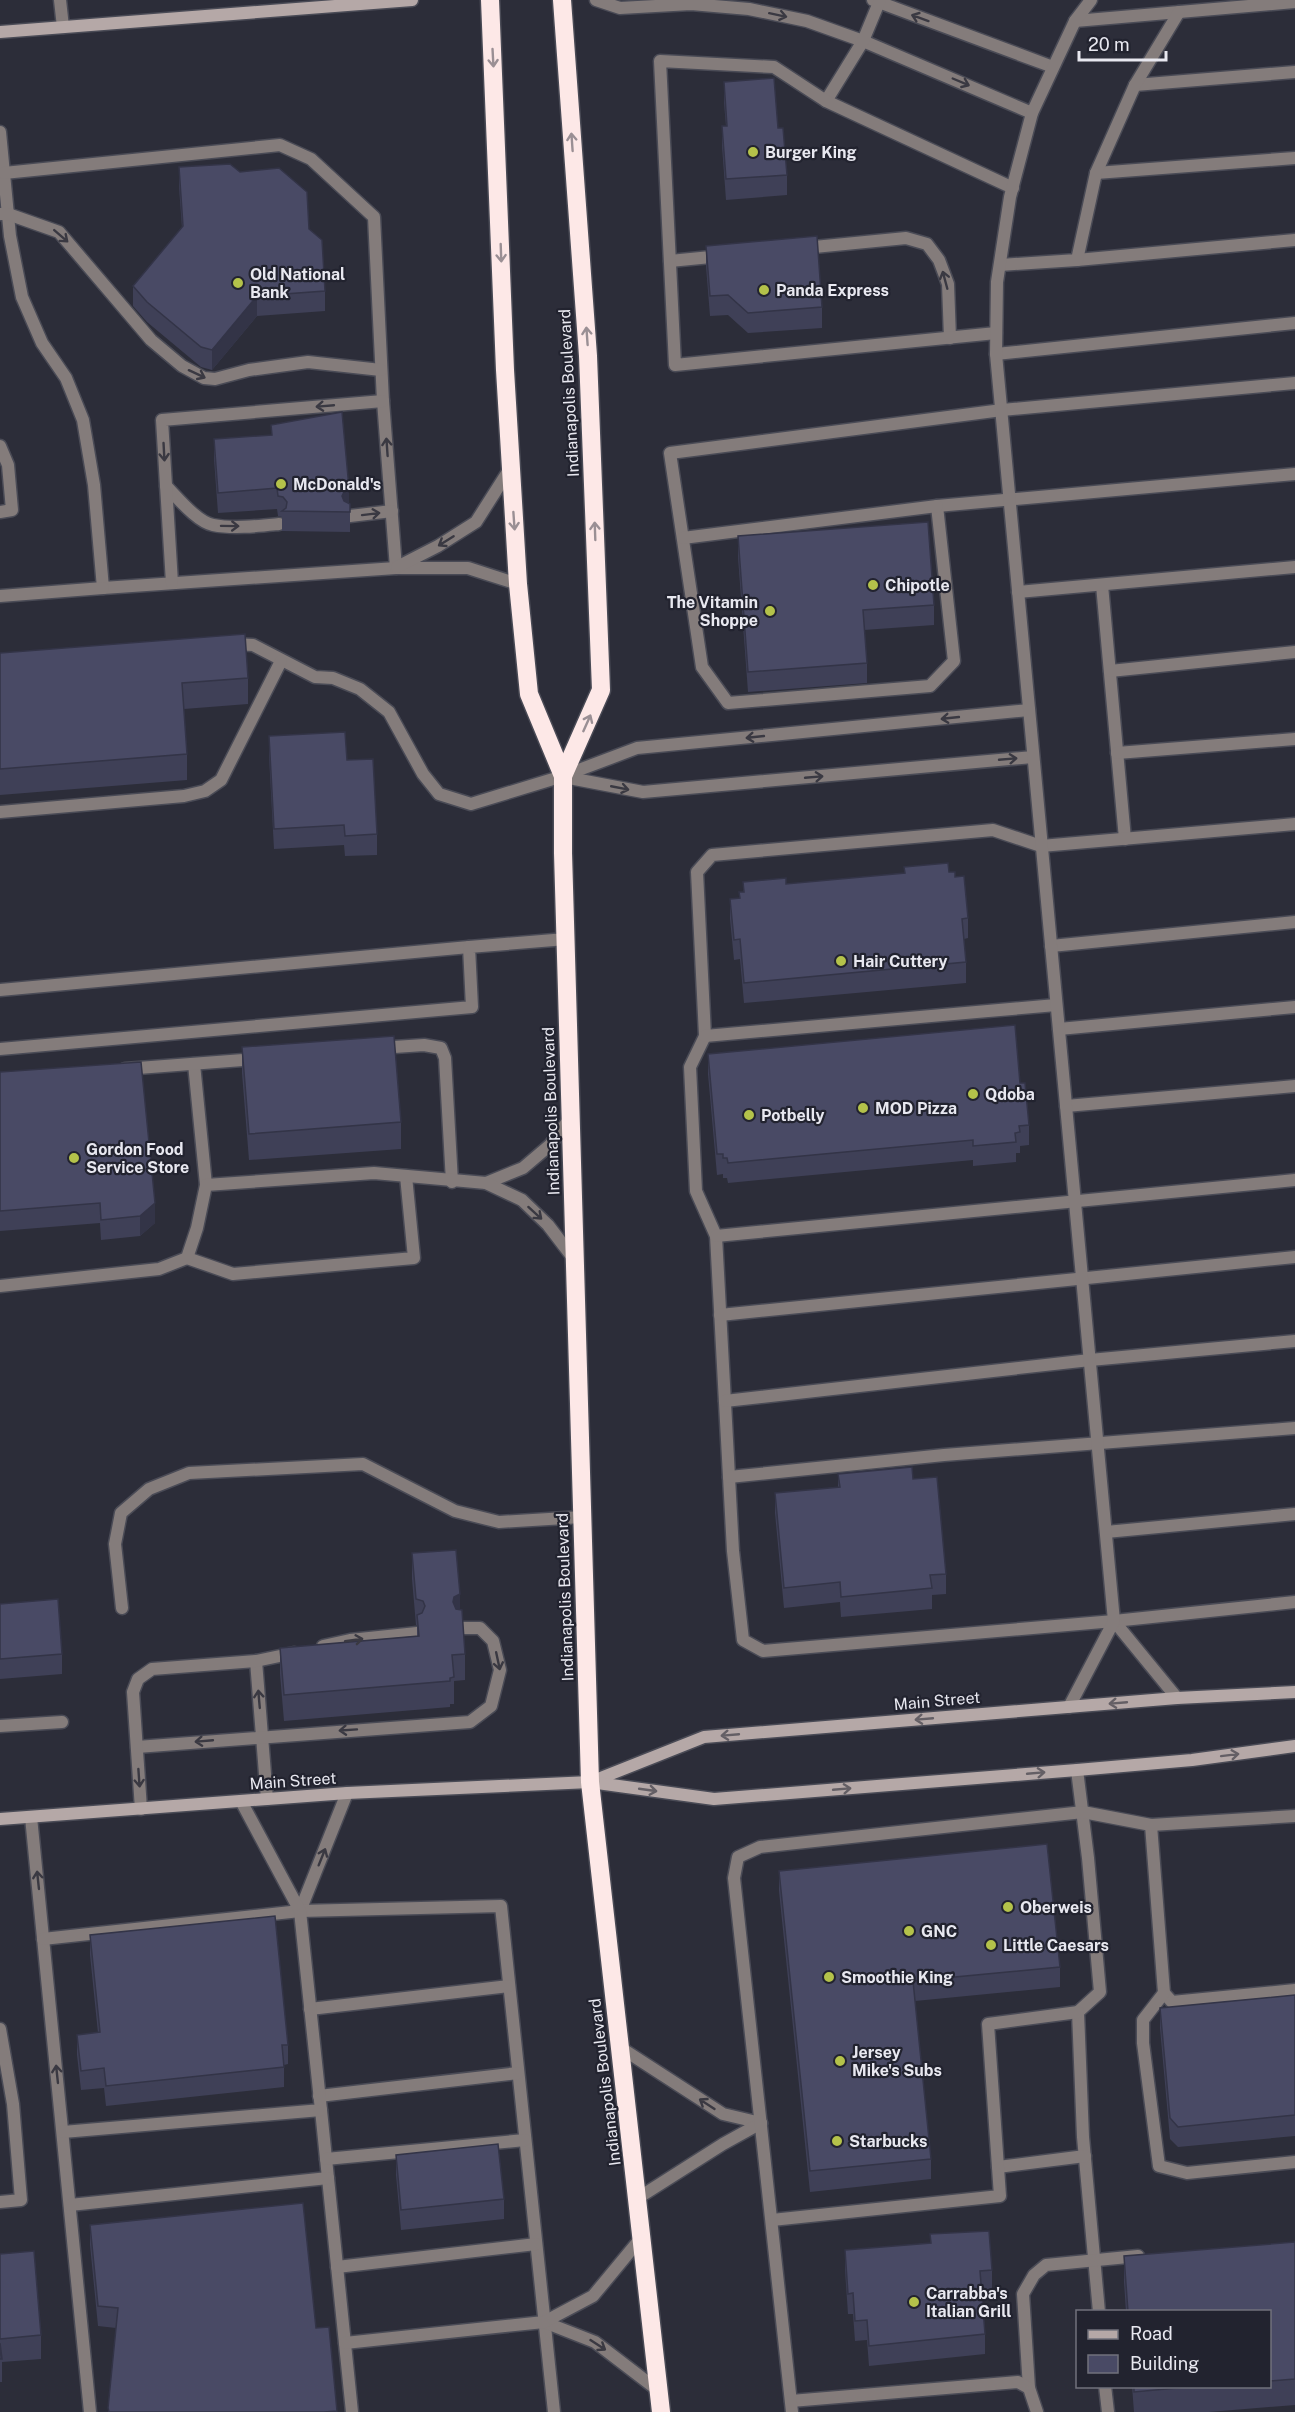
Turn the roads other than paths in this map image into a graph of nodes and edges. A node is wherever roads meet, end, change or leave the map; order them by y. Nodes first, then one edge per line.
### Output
1 (60, 0) edge
2 (412, 0) edge
3 (490, 0) edge
4 (562, 0) edge
5 (596, 0) edge
6 (1091, 0) edge
7 (878, 1) edge
8 (1295, 2) edge
9 (1179, 12) junction
10 (1075, 21) junction
11 (63, 27) junction
12 (0, 32) edge
13 (863, 41) junction
14 (1053, 67) junction
15 (1295, 72) edge
16 (1135, 85) junction
17 (826, 100) junction
18 (1032, 113) junction
19 (0, 132) edge
20 (1295, 158) edge
21 (4, 173) junction
22 (1096, 174) junction
23 (1013, 188) junction
24 (4, 214) edge
25 (1295, 240) edge
26 (788, 250) edge
27 (729, 255) edge
28 (1077, 260) junction
29 (670, 261) junction
30 (1000, 265) junction
31 (1295, 323) edge
32 (996, 333) junction
33 (950, 338) junction
34 (996, 354) junction
35 (381, 370) junction
36 (1295, 383) edge
37 (383, 401) junction
38 (1002, 410) junction
39 (0, 446) edge
40 (511, 467) junction
41 (1295, 474) edge
42 (166, 486) junction
43 (1010, 500) junction
44 (937, 507) junction
45 (392, 511) junction
46 (0, 512) edge
47 (350, 516) edge
48 (279, 524) dead end
49 (683, 538) junction
50 (1295, 567) edge
51 (396, 568) junction
52 (172, 583) junction
53 (518, 584) junction
54 (1102, 585) junction
55 (103, 588) junction
56 (1018, 592) junction
57 (0, 596) edge
58 (214, 644) edge
59 (1295, 652) edge
60 (281, 661) junction
61 (1110, 671) junction
62 (1029, 710) junction
63 (1295, 739) edge
64 (1117, 753) junction
65 (1033, 757) junction
66 (563, 776) junction
67 (0, 812) edge
68 (1295, 824) edge
69 (1125, 839) junction
70 (1041, 846) junction
71 (1295, 922) edge
72 (566, 939) junction
73 (469, 946) junction
74 (1051, 946) junction
75 (0, 990) edge
76 (1056, 1005) junction
77 (1295, 1007) edge
78 (1059, 1029) junction
79 (705, 1036) junction
80 (0, 1049) edge
81 (366, 1049) edge
82 (275, 1057) edge
83 (194, 1064) junction
84 (114, 1070) edge
85 (1295, 1086) edge
86 (1066, 1106) junction
87 (571, 1117) junction
88 (406, 1176) junction
89 (1295, 1180) edge
90 (452, 1182) junction
91 (486, 1183) junction
92 (206, 1185) junction
93 (1075, 1201) junction
94 (716, 1236) junction
95 (1295, 1257) edge
96 (187, 1258) junction
97 (575, 1260) junction
98 (1082, 1279) junction
99 (0, 1286) edge
100 (720, 1315) junction
101 (1295, 1341) edge
102 (1089, 1360) junction
103 (725, 1401) junction
104 (1295, 1428) edge
105 (1098, 1444) junction
106 (729, 1478) junction
107 (1295, 1514) edge
108 (582, 1517) junction
109 (1106, 1532) junction
110 (1295, 1602) edge
111 (122, 1608) dead end
112 (1114, 1621) junction
113 (461, 1628) edge
114 (417, 1633) edge
115 (256, 1661) junction
116 (1295, 1692) edge
117 (1177, 1698) junction
118 (1069, 1707) junction
119 (62, 1722) dead end
120 (0, 1726) edge
121 (262, 1736) junction
122 (1295, 1746) edge
123 (137, 1747) junction
124 (1077, 1770) junction
125 (590, 1782) junction
126 (347, 1793) junction
127 (267, 1799) junction
128 (241, 1801) junction
129 (141, 1809) junction
130 (1083, 1812) junction
131 (1295, 1816) edge
132 (31, 1817) junction
133 (0, 1819) edge
134 (1151, 1825) junction
135 (300, 1911) junction
136 (44, 1939) junction
137 (509, 1986) junction
138 (1295, 1990) edge
139 (1164, 1993) junction
140 (310, 2009) junction
141 (1078, 2012) junction
142 (0, 2031) edge
143 (621, 2048) junction
144 (518, 2073) junction
145 (320, 2096) junction
146 (321, 2110) junction
147 (761, 2123) junction
148 (63, 2132) junction
149 (525, 2140) junction
150 (1085, 2156) junction
151 (326, 2159) junction
152 (1295, 2162) edge
153 (998, 2167) junction
154 (328, 2178) junction
155 (638, 2198) junction
156 (0, 2202) edge
157 (70, 2205) junction
158 (772, 2220) junction
159 (641, 2238) junction
160 (536, 2244) junction
161 (1153, 2256) edge
162 (1094, 2259) junction
163 (337, 2267) junction
164 (1099, 2310) edge
165 (544, 2322) junction
166 (345, 2343) junction
167 (1029, 2388) junction
168 (1106, 2388) edge
169 (659, 2391) junction
170 (791, 2407) edge
171 (90, 2412) edge
172 (351, 2412) edge
173 (554, 2412) edge
174 (661, 2412) edge
175 (1037, 2412) edge
176 (1108, 2412) edge

1 - 11 lane
2 - 11 street
3 -> 40 highway, Indianapolis Boulevard
66 -> 4 highway, Indianapolis Boulevard
5 -> 13 lane
6 - 10 lane
7 - 13 lane
14 -> 7 lane
8 - 9 lane
9 - 10 lane
9 - 16 lane
10 - 14 lane
11 - 12 street
13 - 17 lane
13 -> 18 lane
14 - 18 lane
15 - 16 lane
16 - 22 lane
17 - 23 lane
17 - 29 lane
18 - 23 lane
19 - 21 lane
20 - 22 lane
21 - 24 lane
21 - 35 lane
22 - 28 lane
23 - 30 lane
24 -> 35 lane
24 - 55 lane
25 - 28 lane
33 -> 26 lane
27 - 29 lane
28 - 30 lane
29 - 33 lane
30 - 32 lane
31 - 34 lane
32 - 33 lane
32 - 34 lane
34 - 38 lane
35 - 37 lane
36 - 38 lane
37 -> 42 lane
45 -> 37 lane
38 - 43 lane
38 - 49 lane
39 - 46 lane
40 -> 51 lane
40 -> 53 highway, Indianapolis Boulevard
41 - 43 lane
42 -> 48 lane
42 - 52 lane
43 - 44 lane
43 - 56 lane
44 - 49 lane
44 - 49 lane
47 -> 45 lane
45 - 51 lane
50 - 54 lane
51 - 52 lane
51 - 53 lane
52 - 55 lane
53 - 66 highway, Indianapolis Boulevard
54 - 56 lane
54 - 61 lane
55 - 57 lane
56 - 62 lane
58 - 60 lane
59 - 61 lane
60 - 66 lane
60 - 67 lane
61 - 64 lane
62 - 65 lane
62 -> 66 lane
63 - 64 lane
64 - 69 lane
66 -> 65 lane
65 - 70 lane
66 - 72 highway, Indianapolis Boulevard
68 - 69 lane
69 - 70 lane
70 - 74 lane
70 - 79 lane
71 - 74 lane
72 - 73 lane
72 - 87 highway, Indianapolis Boulevard
73 - 75 lane
73 - 80 lane
74 - 76 lane
76 - 78 lane
76 - 79 lane
77 - 78 lane
78 - 86 lane
79 - 94 lane
81 - 90 lane
82 - 83 lane
83 - 84 lane
83 - 92 lane
85 - 86 lane
86 - 93 lane
87 - 91 lane
87 - 97 highway, Indianapolis Boulevard
88 - 90 lane
88 - 92 lane
88 - 96 lane
89 - 93 lane
90 - 91 lane
91 -> 97 lane
92 - 96 lane
93 - 94 lane
93 - 98 lane
94 - 100 lane
95 - 98 lane
96 - 99 lane
97 - 108 highway, Indianapolis Boulevard
98 - 100 lane
98 - 102 lane
100 - 103 lane
101 - 102 lane
102 - 103 lane
102 - 105 lane
103 - 106 lane
104 - 105 lane
105 - 106 lane
105 - 109 lane
106 - 112 lane
107 - 109 lane
108 - 111 lane
108 - 125 highway, Indianapolis Boulevard
109 - 112 lane
110 - 112 lane
112 - 117 lane
112 - 118 lane
113 -> 121 lane
115 -> 114 lane
121 -> 115 lane
115 - 123 lane
116 - 117 street, Main Street
117 -> 118 street, Main Street
118 -> 125 street, Main Street
119 - 120 lane
121 -> 123 lane
121 - 127 lane
124 -> 122 street, Main Street
123 -> 129 lane
125 -> 124 street, Main Street
124 - 130 lane
125 - 126 street, Main Street
125 - 143 highway, Indianapolis Boulevard
126 - 127 street, Main Street
135 -> 126 lane
127 - 128 street, Main Street
128 - 129 street, Main Street
128 - 135 lane
129 - 132 street, Main Street
130 - 134 lane
130 - 141 lane
130 - 147 lane
131 - 134 lane
132 - 133 street, Main Street
136 -> 132 lane
134 - 139 lane
135 - 136 lane
135 - 137 lane
135 - 140 lane
148 -> 136 lane
137 - 140 lane
137 - 144 lane
138 - 139 lane
139 - 152 lane
140 - 145 lane
141 - 150 lane
141 - 153 lane
142 - 156 lane
147 -> 143 lane
143 - 155 highway, Indianapolis Boulevard
144 - 145 lane
144 - 149 lane
145 - 146 lane
146 - 148 lane
146 - 151 lane
147 - 155 lane
147 - 158 lane
148 - 157 lane
149 - 151 lane
149 - 160 lane
150 - 153 lane
150 - 162 lane
151 - 154 lane
153 - 158 lane
154 - 157 lane
154 - 163 lane
155 - 159 highway, Indianapolis Boulevard
157 - 171 lane
158 - 170 lane
159 - 165 lane
159 - 169 highway, Indianapolis Boulevard
160 - 163 lane
160 - 165 lane
161 - 162 lane
162 - 164 lane
162 - 167 lane
163 - 166 lane
165 - 166 lane
165 -> 169 lane
165 - 173 lane
166 - 172 lane
167 - 170 lane
167 - 175 lane
168 - 176 lane
169 - 174 highway, Indianapolis Boulevard

